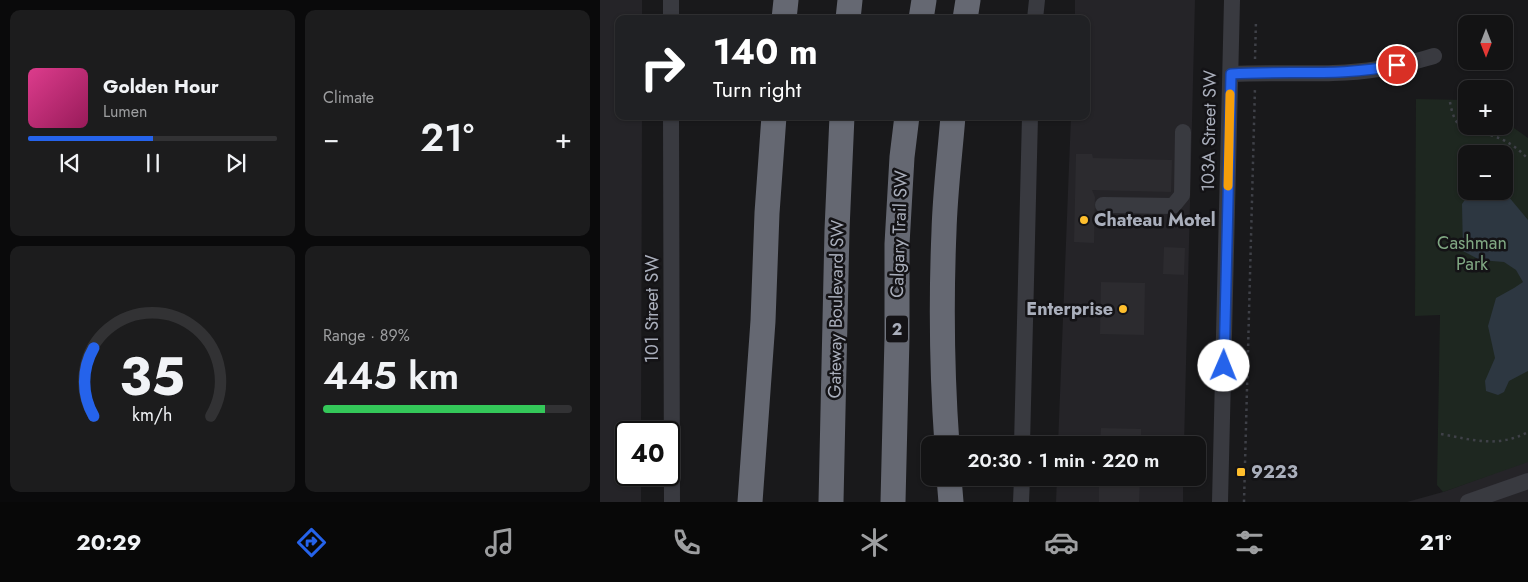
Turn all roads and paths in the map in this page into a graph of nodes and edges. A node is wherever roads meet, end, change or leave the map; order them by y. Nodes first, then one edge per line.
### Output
1 (671, 0) edge
2 (786, 0) edge
3 (850, 0) edge
4 (914, 0) edge
5 (924, 0) edge
6 (968, 0) edge
7 (1036, 0) edge
8 (1232, 0) edge
9 (671, 15) edge
10 (784, 15) edge
11 (848, 15) edge
12 (911, 15) edge
13 (922, 15) edge
14 (966, 15) edge
15 (1035, 15) edge
16 (1256, 20) dead end
17 (1434, 56) dead end
18 (1255, 72) junction
19 (1231, 74) junction
20 (1450, 102) dead end
21 (671, 120) edge
22 (774, 120) edge
23 (842, 120) edge
24 (906, 120) edge
25 (953, 120) edge
26 (1030, 120) edge
27 (1182, 132) dead end
28 (1528, 160) edge
29 (1103, 205) dead end
30 (1528, 432) edge
31 (1441, 434) dead end
32 (946, 436) edge
33 (1022, 436) edge
34 (1528, 481) edge
35 (950, 486) edge
36 (1022, 486) edge
37 (672, 502) edge
38 (750, 502) edge
39 (831, 502) edge
40 (893, 502) edge
41 (951, 502) edge
42 (1021, 502) edge
43 (1220, 502) edge
44 (1244, 502) edge
45 (1468, 502) edge

1 - 9 street
2 - 10 highway
3 - 11 highway
4 - 12 highway
5 - 13 highway
6 - 14 highway
7 - 15 street
8 - 19 street, 103A Street SW
16 - 18 path
17 - 18 street
18 - 19 street
18 - 44 path
19 - 43 street, 103A Street SW
20 - 28 path
21 - 37 street, 101 Street SW
22 - 38 highway
23 - 39 highway, Gateway Boulevard SW
24 - 40 highway, Calgary Trail SW / 2
25 - 32 highway
26 - 33 street
27 - 29 street
30 - 31 path
34 - 45 street
35 - 41 highway
36 - 42 street

